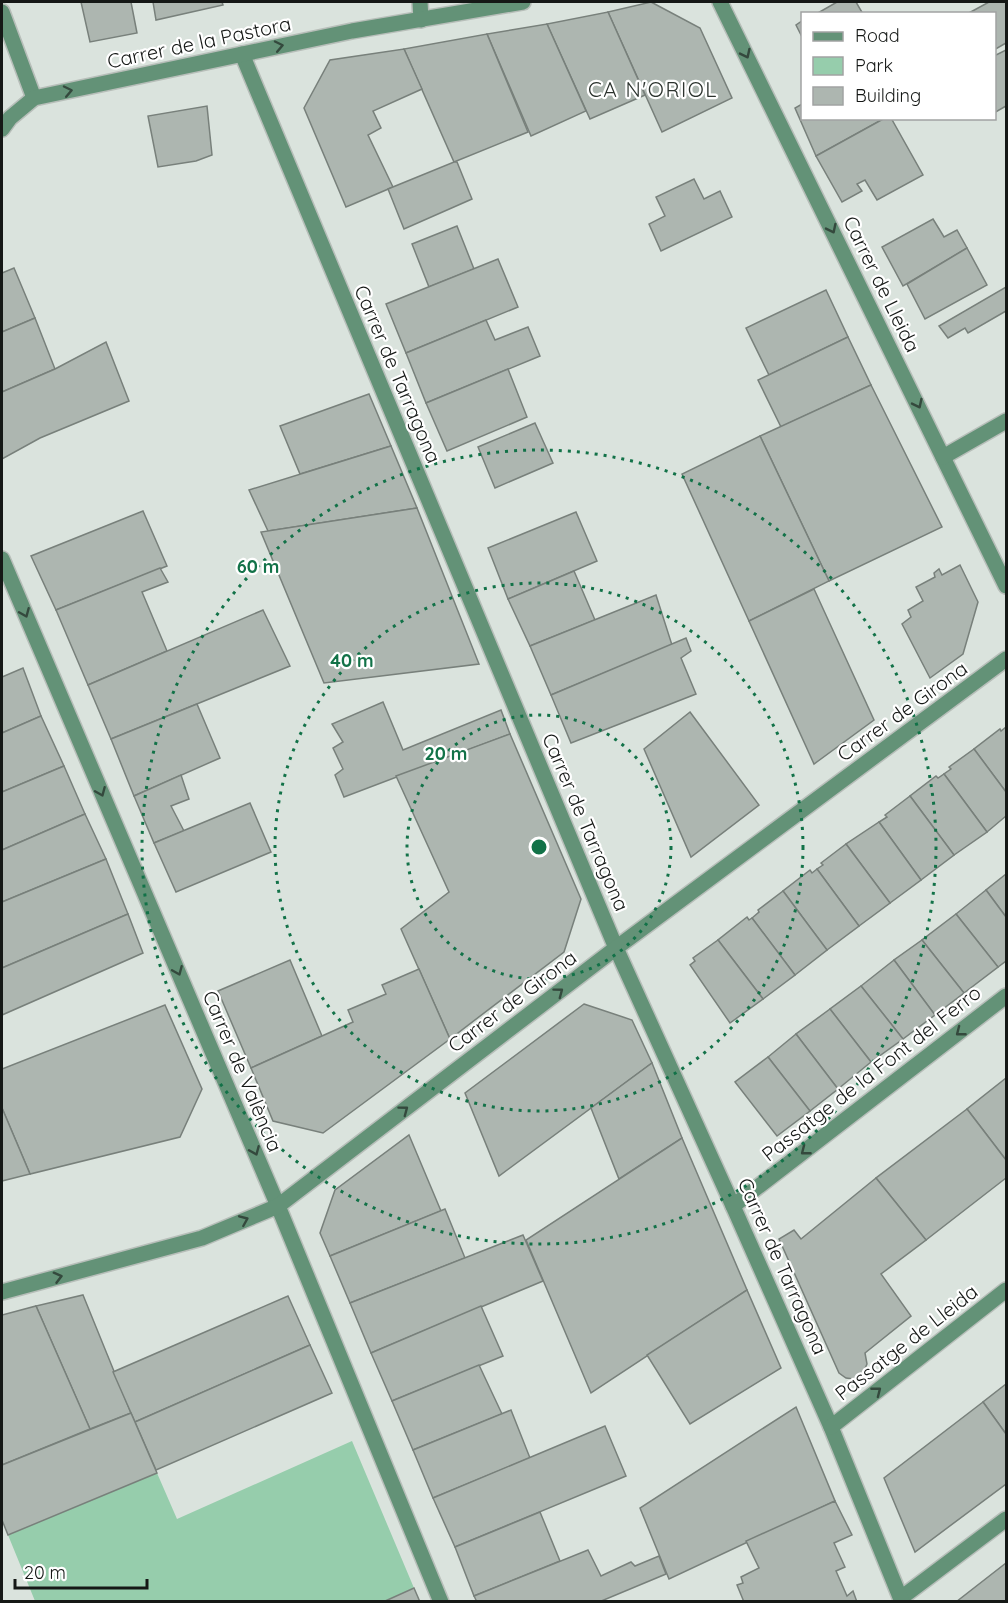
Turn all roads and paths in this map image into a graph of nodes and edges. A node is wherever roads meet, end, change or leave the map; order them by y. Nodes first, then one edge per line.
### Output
1 (420, 2) edge
2 (523, 2) edge
3 (720, 2) edge
4 (2, 12) edge
5 (421, 20) junction
6 (242, 54) junction
7 (34, 98) junction
8 (2, 129) edge
9 (1006, 421) edge
10 (944, 457) junction
11 (2, 559) edge
12 (1006, 586) edge
13 (1006, 659) edge
14 (616, 948) junction
15 (1006, 996) edge
16 (278, 1206) junction
17 (734, 1206) junction
18 (1006, 1290) edge
19 (2, 1292) edge
20 (831, 1427) junction
21 (1006, 1519) edge
22 (902, 1600) edge
23 (441, 1602) edge

1 - 5 street
2 - 5 street, Carrer de la Pastora
3 -> 10 street, Carrer de Lleida
4 - 7 street
6 -> 5 street, Carrer de la Pastora
7 -> 6 street, Carrer de la Pastora
6 - 14 street, Carrer de Tarragona
7 - 8 street, Carrer de la Pastora
9 - 10 street
10 - 12 street, Carrer de Lleida
11 -> 16 street, Carrer de València
13 - 14 street, Carrer de Girona
16 -> 14 street, Carrer de Girona
14 - 17 street, Carrer de Tarragona
15 -> 17 street, Passatge de la Font del Ferro
19 -> 16 street, Carrer de Girona
16 - 23 street, Carrer de València
17 - 20 street, Carrer de Tarragona
20 -> 18 street, Passatge de Lleida
20 - 22 street, Carrer de Tarragona
21 - 22 street

